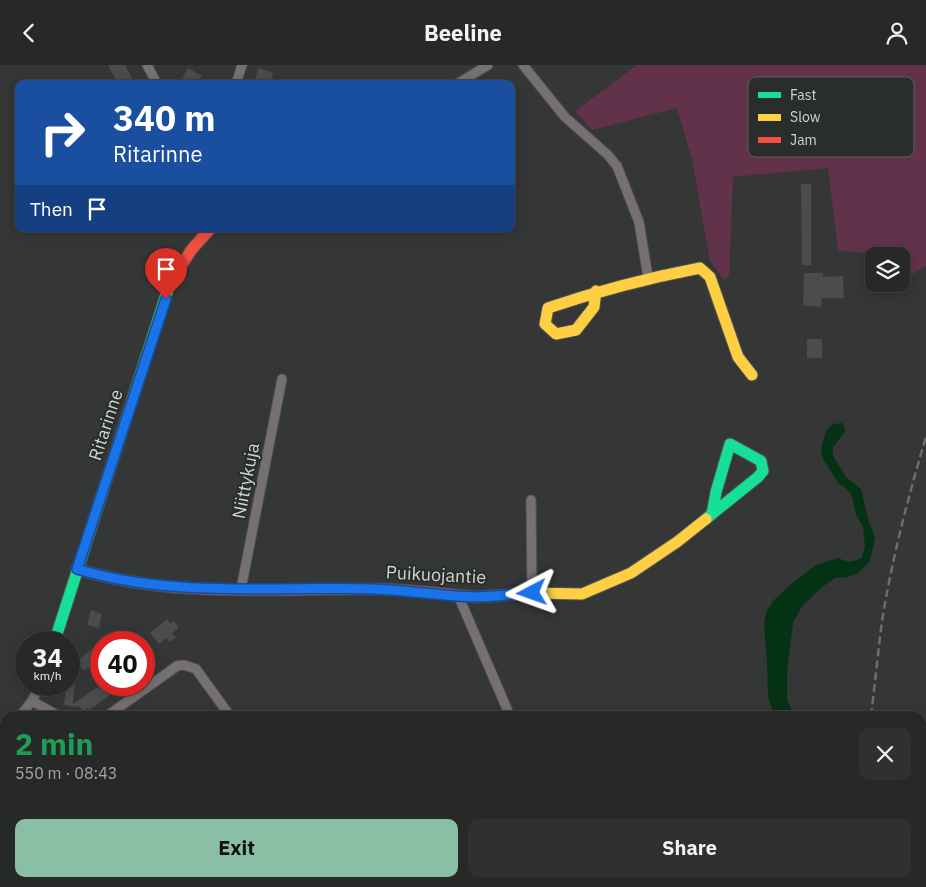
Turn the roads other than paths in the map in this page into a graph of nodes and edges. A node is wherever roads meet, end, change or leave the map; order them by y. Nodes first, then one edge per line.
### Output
1 (147, 65) edge
2 (242, 65) edge
3 (488, 65) edge
4 (524, 65) edge
5 (155, 80) edge
6 (237, 80) edge
7 (464, 80) edge
8 (207, 232) edge
9 (648, 277) junction
10 (596, 291) junction
11 (752, 375) dead end
12 (282, 379) dead end
13 (531, 500) dead end
14 (712, 513) junction
15 (77, 569) junction
16 (241, 589) junction
17 (532, 593) junction
18 (458, 595) junction
19 (58, 631) edge
20 (34, 696) edge
21 (32, 701) junction
22 (24, 711) edge
23 (50, 711) edge
24 (114, 711) edge
25 (226, 711) edge
26 (508, 711) edge
27 (0, 740) edge
28 (0, 746) edge

1 - 5 street
2 - 6 street
3 - 7 street
4 - 9 street
8 - 15 street, Ritarinne
9 - 10 street
9 - 11 street
10 - 10 street
12 - 16 street, Niittykuja
13 - 17 street
14 - 14 street, Puikuojantie
14 - 17 street, Puikuojantie
15 - 16 street, Puikuojantie
15 - 19 street, Ritarinne
16 - 18 street, Puikuojantie
17 - 18 street, Puikuojantie
18 - 26 street
20 - 21 street
21 - 22 street
21 - 23 street
24 - 25 street
27 - 28 street

